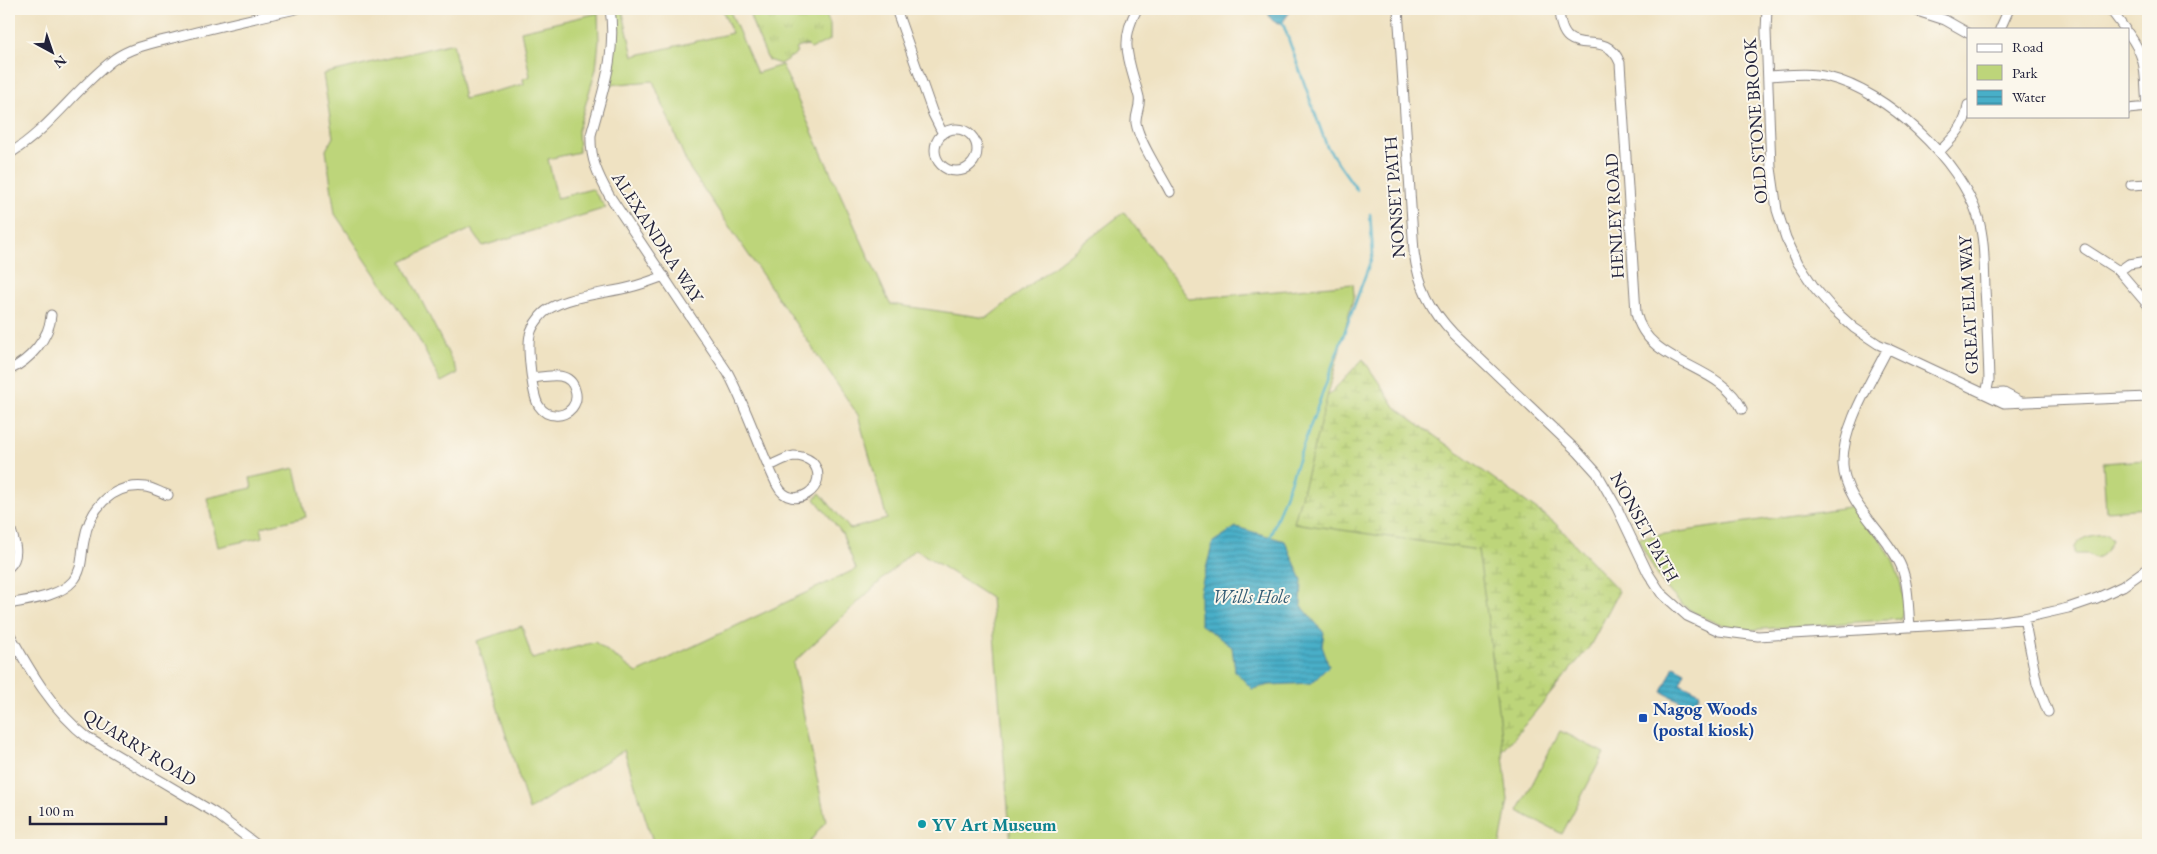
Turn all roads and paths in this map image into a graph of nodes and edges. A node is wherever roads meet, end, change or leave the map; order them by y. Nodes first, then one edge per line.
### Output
1 (296, 9) edge
2 (610, 9) edge
3 (896, 9) edge
4 (1137, 9) edge
5 (1398, 9) edge
6 (1558, 9) edge
7 (1767, 9) edge
8 (1911, 9) edge
9 (2009, 9) edge
10 (2110, 9) edge
11 (2000, 28) edge
12 (2124, 28) edge
13 (1967, 32) edge
14 (2130, 36) edge
15 (1768, 76) junction
16 (2148, 107) edge
17 (2130, 109) edge
18 (1967, 112) edge
19 (943, 134) junction
20 (1940, 152) junction
21 (9, 154) edge
22 (2148, 184) edge
23 (2131, 185) dead end
24 (1170, 192) dead end
25 (2085, 249) dead end
26 (2148, 262) edge
27 (2119, 271) junction
28 (664, 276) junction
29 (2148, 305) edge
30 (51, 315) dead end
31 (1888, 348) junction
32 (9, 370) edge
33 (533, 378) junction
34 (1986, 394) junction
35 (2148, 397) edge
36 (1742, 408) dead end
37 (770, 466) junction
38 (168, 495) dead end
39 (9, 524) edge
40 (9, 567) edge
41 (2148, 568) edge
42 (9, 604) edge
43 (2024, 618) junction
44 (1910, 626) junction
45 (9, 633) edge
46 (2048, 712) dead end
47 (257, 845) edge

1 - 21 street
2 - 28 street, ALEXANDRA WAY
3 - 19 street
4 - 24 street
5 - 44 street, NONSET PATH
6 - 36 street, HENLEY ROAD
7 - 15 street, OLD STONE BROOK
8 - 13 street
9 - 11 street
10 - 12 street
14 - 16 street
15 - 20 street, GREAT ELM WAY
15 - 31 street, OLD STONE BROOK
16 - 17 street
18 - 20 street
19 - 19 street
20 - 34 street, GREAT ELM WAY
22 - 23 street
25 - 27 street
26 - 27 street
27 - 29 street
28 - 33 street
28 - 37 street, ALEXANDRA WAY
30 - 32 street
31 - 34 street, OLD STONE BROOK
31 - 44 street
33 - 33 street
34 - 35 street, OLD STONE BROOK
37 - 37 street, ALEXANDRA WAY
38 - 42 street
39 - 40 street
41 - 43 street, NONSET PATH
43 - 44 street, NONSET PATH
43 - 46 street
45 - 47 street, QUARRY ROAD

